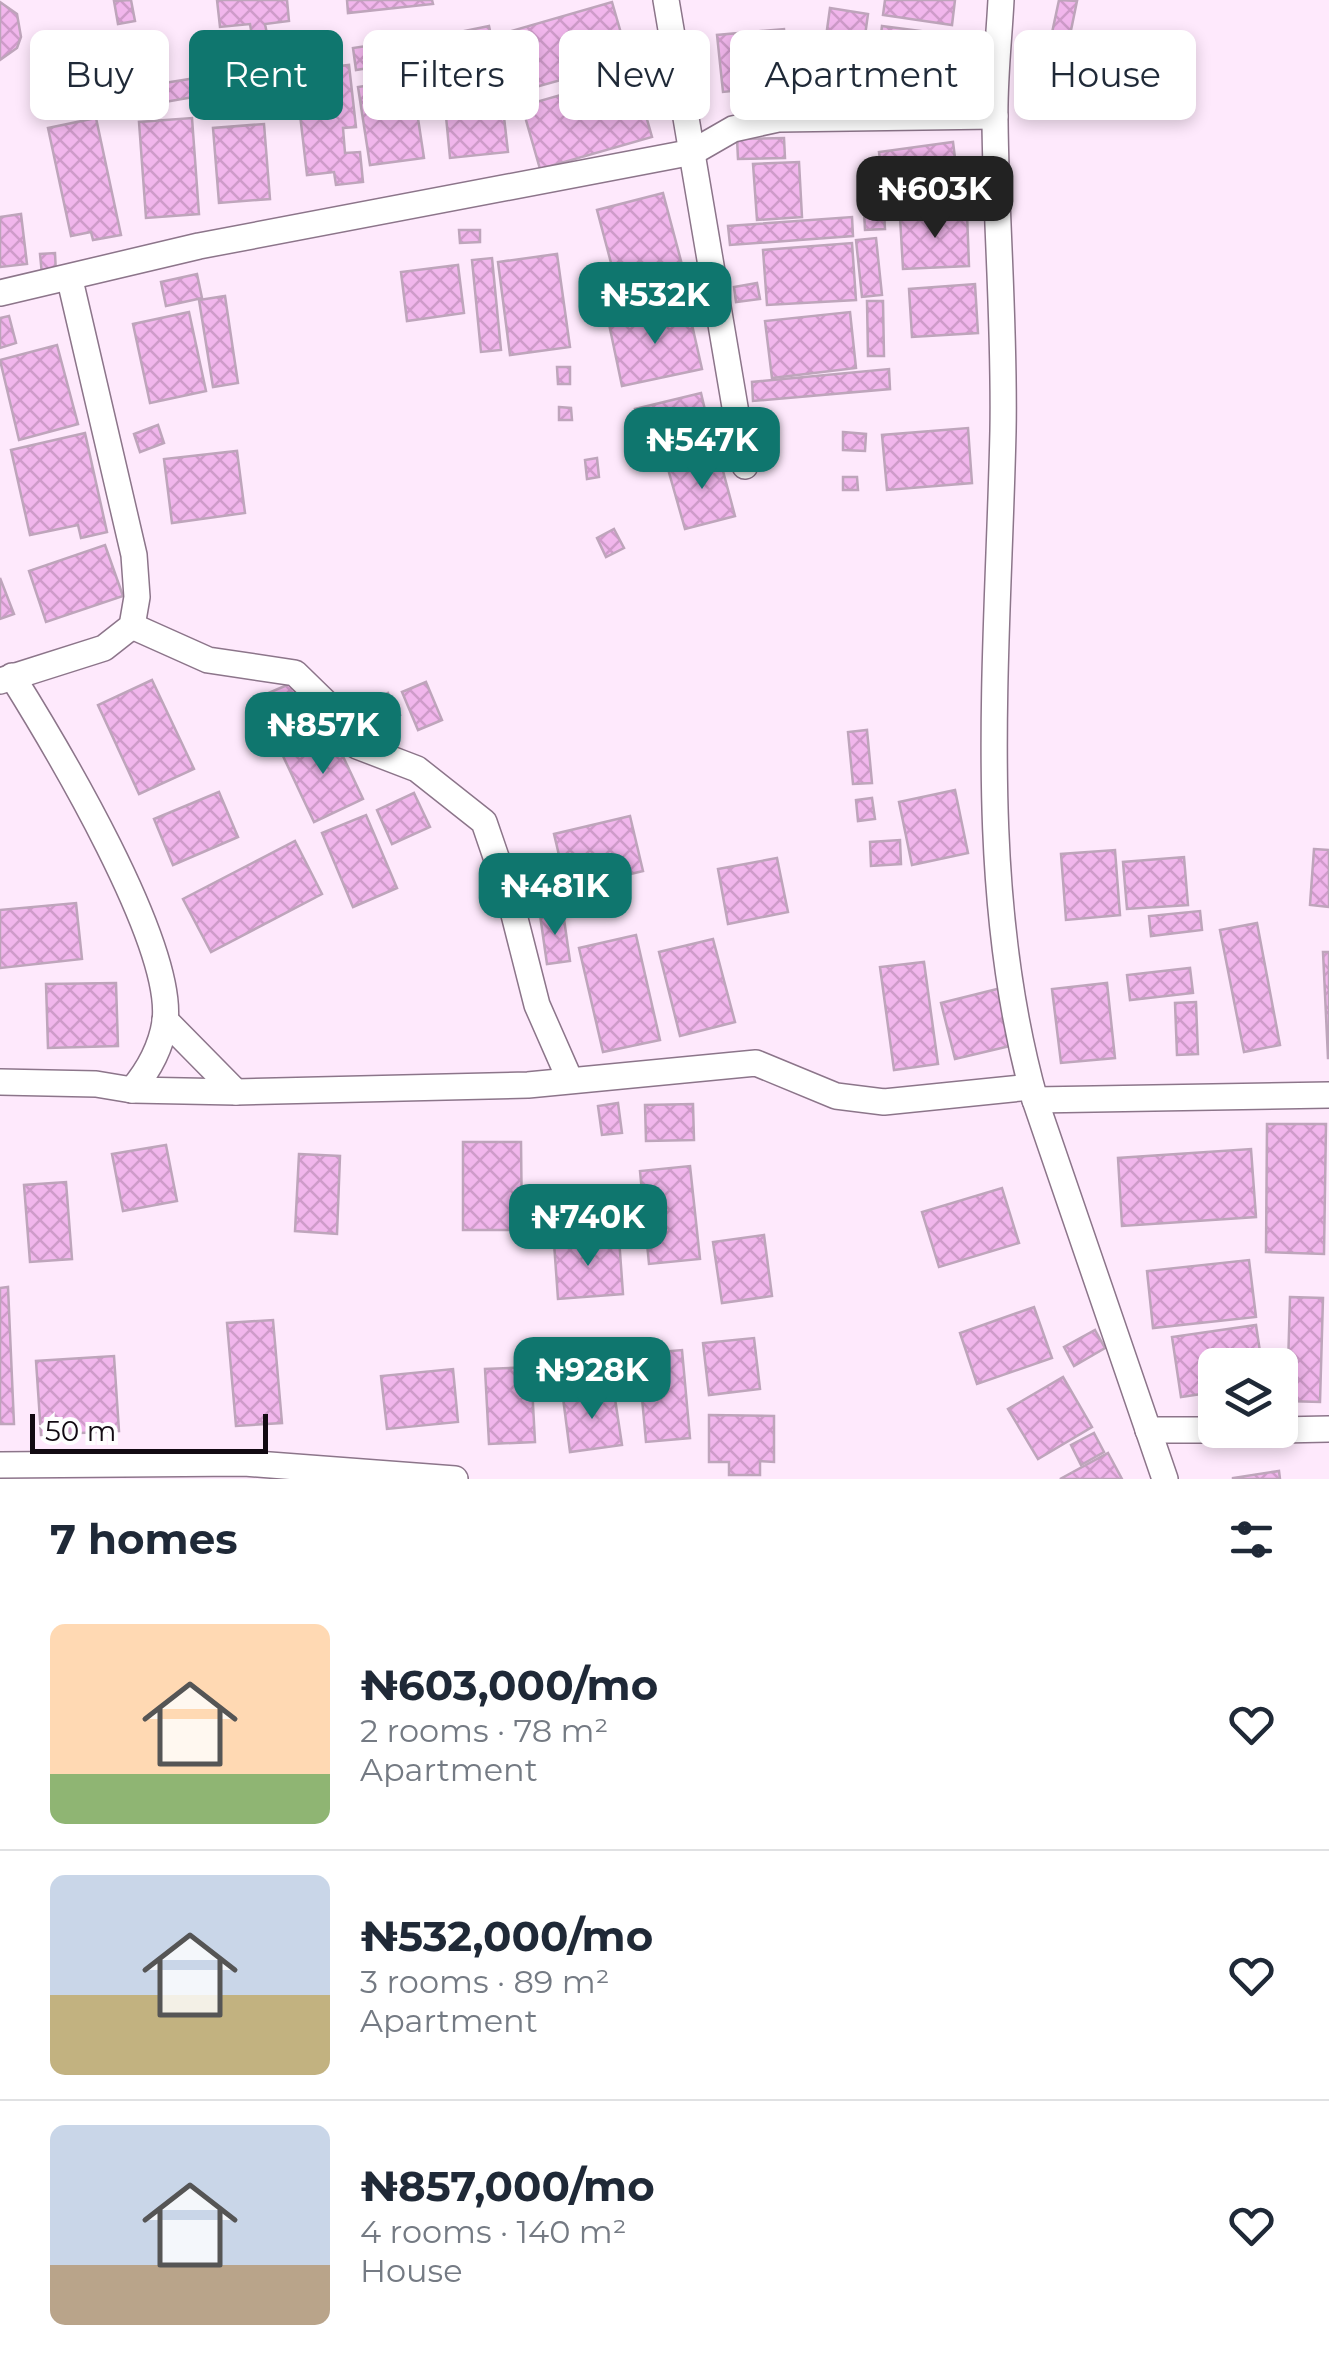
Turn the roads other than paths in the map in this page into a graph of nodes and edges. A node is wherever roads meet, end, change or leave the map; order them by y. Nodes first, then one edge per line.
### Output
1 (666, 0) edge
2 (1001, 0) edge
3 (995, 116) junction
4 (692, 152) junction
5 (70, 280) junction
6 (0, 293) edge
7 (745, 466) dead end
8 (132, 626) junction
9 (6, 679) edge
10 (165, 1020) junction
11 (570, 1080) junction
12 (0, 1082) edge
13 (132, 1090) junction
14 (236, 1092) junction
15 (1033, 1094) junction
16 (1329, 1095) edge
17 (1148, 1430) junction
18 (1198, 1430) edge
19 (1298, 1430) edge
20 (1329, 1430) edge
21 (0, 1465) edge
22 (455, 1479) edge
23 (1164, 1479) edge

1 - 4 street
2 - 3 street
3 - 4 street
3 - 15 street
4 - 5 street
4 - 7 street
5 - 6 street
5 - 8 street
8 - 9 street
8 - 11 street
9 - 10 street
10 - 13 street
10 - 14 street
11 - 14 street
11 - 15 street
12 - 13 street
13 - 14 street
15 - 16 street
15 - 17 street
17 - 18 street
17 - 23 street
19 - 20 street
21 - 22 street

